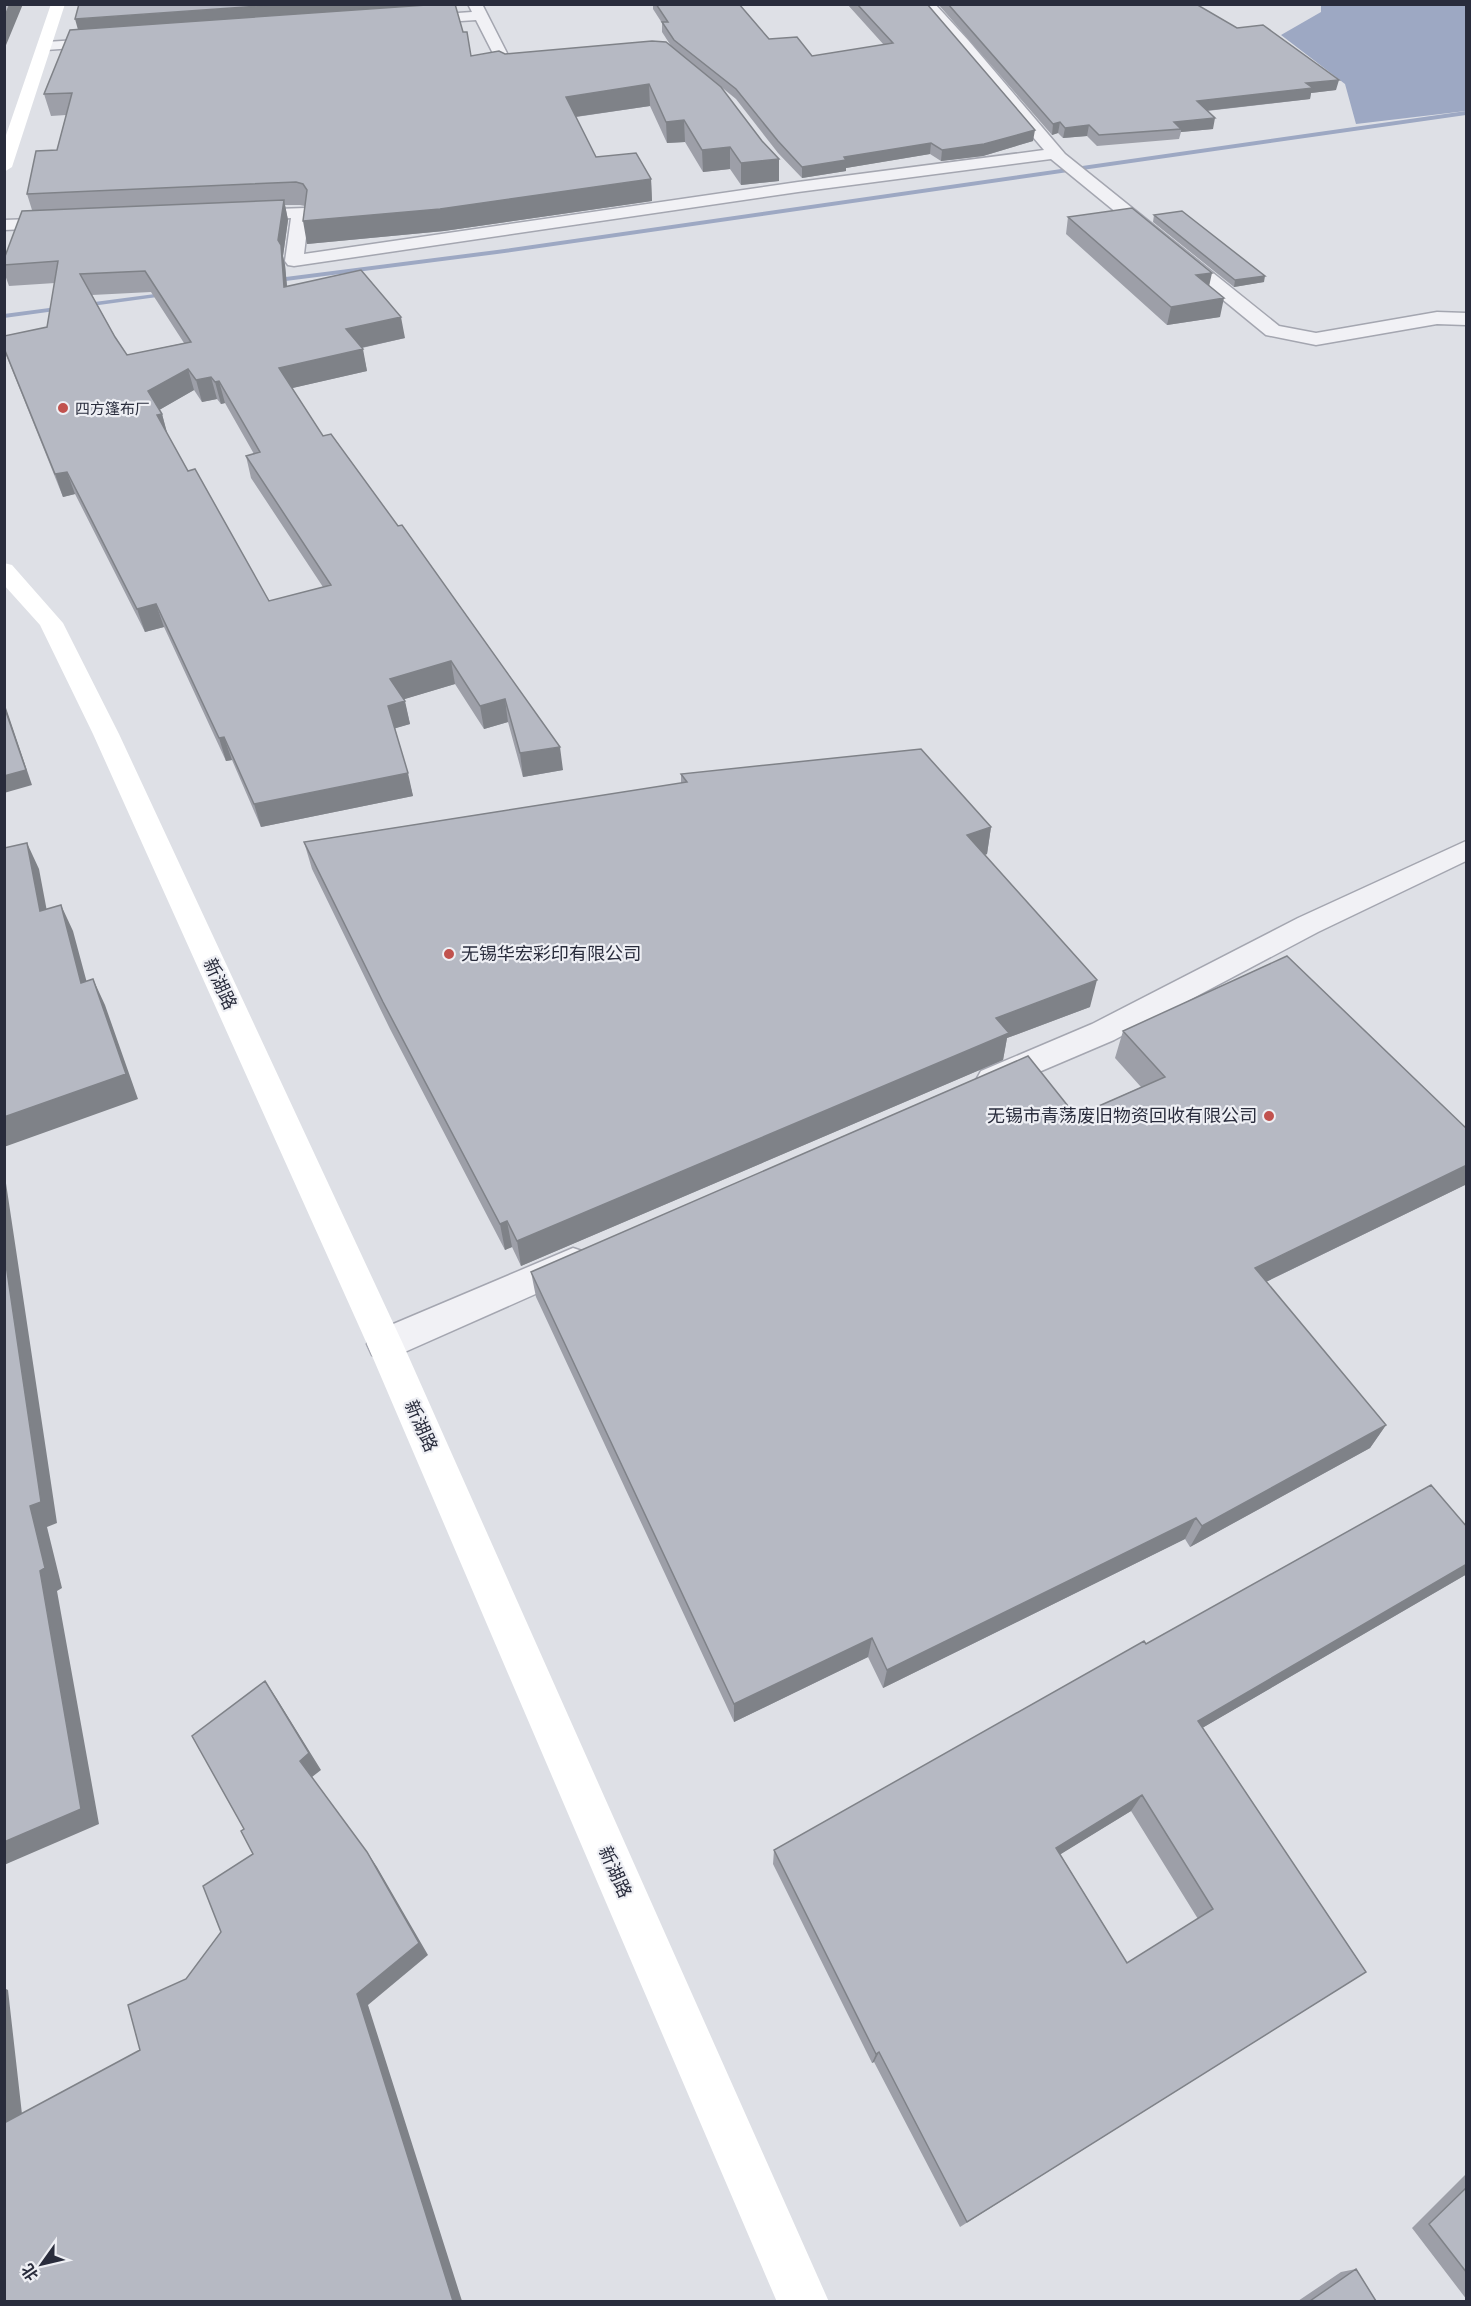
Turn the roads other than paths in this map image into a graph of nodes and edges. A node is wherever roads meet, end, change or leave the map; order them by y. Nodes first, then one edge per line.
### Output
1 (58, 4) edge
2 (927, 4) edge
3 (477, 10) edge
4 (398, 22) edge
5 (128, 40) edge
6 (46, 46) junction
7 (549, 65) edge
8 (1057, 156) junction
9 (4, 166) edge
10 (229, 215) edge
11 (75, 222) edge
12 (4, 225) edge
13 (1467, 319) edge
14 (4, 570) edge
15 (1467, 850) edge
16 (962, 1093) edge
17 (603, 1250) edge
18 (385, 1344) junction
19 (803, 2301) edge

1 - 6 main road
2 - 8 street
3 - 4 street
3 - 7 street
5 - 6 street
6 - 9 main road
8 - 10 street
8 - 13 street
11 - 12 street
14 - 18 main road, 新湖路
15 - 16 street
17 - 18 street
18 - 19 main road, 新湖路

